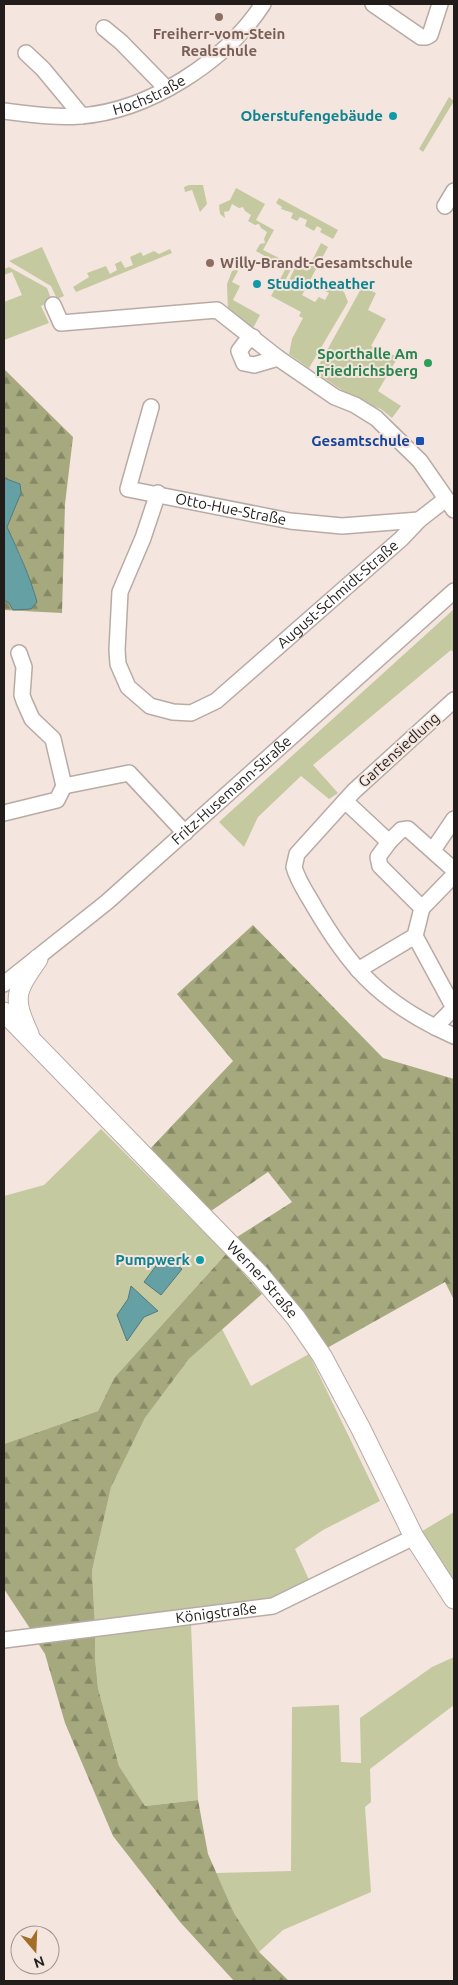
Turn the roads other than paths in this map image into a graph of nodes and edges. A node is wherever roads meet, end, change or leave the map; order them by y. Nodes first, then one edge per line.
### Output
1 (263, 4) edge
2 (373, 4) edge
3 (440, 4) edge
4 (104, 28) dead end
5 (26, 53) dead end
6 (167, 90) junction
7 (4, 111) edge
8 (82, 116) junction
9 (454, 191) edge
10 (446, 206) dead end
11 (53, 305) dead end
12 (252, 338) junction
13 (278, 358) junction
14 (151, 407) dead end
15 (158, 493) junction
16 (450, 505) edge
17 (419, 520) junction
18 (454, 591) edge
19 (19, 653) dead end
20 (454, 700) edge
21 (64, 786) junction
22 (345, 801) junction
23 (4, 814) edge
24 (454, 819) edge
25 (185, 833) junction
26 (389, 842) junction
27 (433, 850) junction
28 (454, 870) edge
29 (454, 874) edge
30 (422, 908) junction
31 (414, 936) junction
32 (38, 959) junction
33 (358, 970) junction
34 (4, 984) edge
35 (454, 1008) edge
36 (4, 1012) edge
37 (435, 1026) junction
38 (454, 1036) edge
39 (32, 1042) junction
40 (414, 1537) junction
41 (454, 1599) edge
42 (4, 1640) edge

1 - 6 street, Hochstraße
2 - 3 street
4 - 6 street
5 - 8 street
6 - 8 street, Hochstraße
7 - 8 street, Hochstraße
9 - 10 street
11 - 12 street
12 - 13 street
12 - 13 street
13 - 16 street
14 - 15 street, Otto-Hue-Straße
15 - 17 street, Otto-Hue-Straße
15 - 17 street, August-Schmidt-Straße
16 - 17 street, August-Schmidt-Straße
18 - 25 street, Fritz-Husemann-Straße
19 - 21 street
20 - 22 street, Gartensiedlung
21 - 23 street
21 - 25 street
22 - 26 street, Gartensiedlung
22 - 33 street, Gartensiedlung
24 - 27 street
25 - 32 street, Fritz-Husemann-Straße
26 - 27 street
26 - 30 street
27 - 28 street
29 - 30 street
30 - 31 street
31 - 33 street
31 - 35 street
32 - 34 street, Fritz-Husemann-Straße
32 - 39 main road
33 - 37 street, Gartensiedlung
35 - 37 street
36 - 39 main road, Werner Straße
37 - 38 street, Gartensiedlung
39 - 40 main road, Werner Straße
40 - 41 main road, Werner Straße
40 - 42 street, Königstraße

